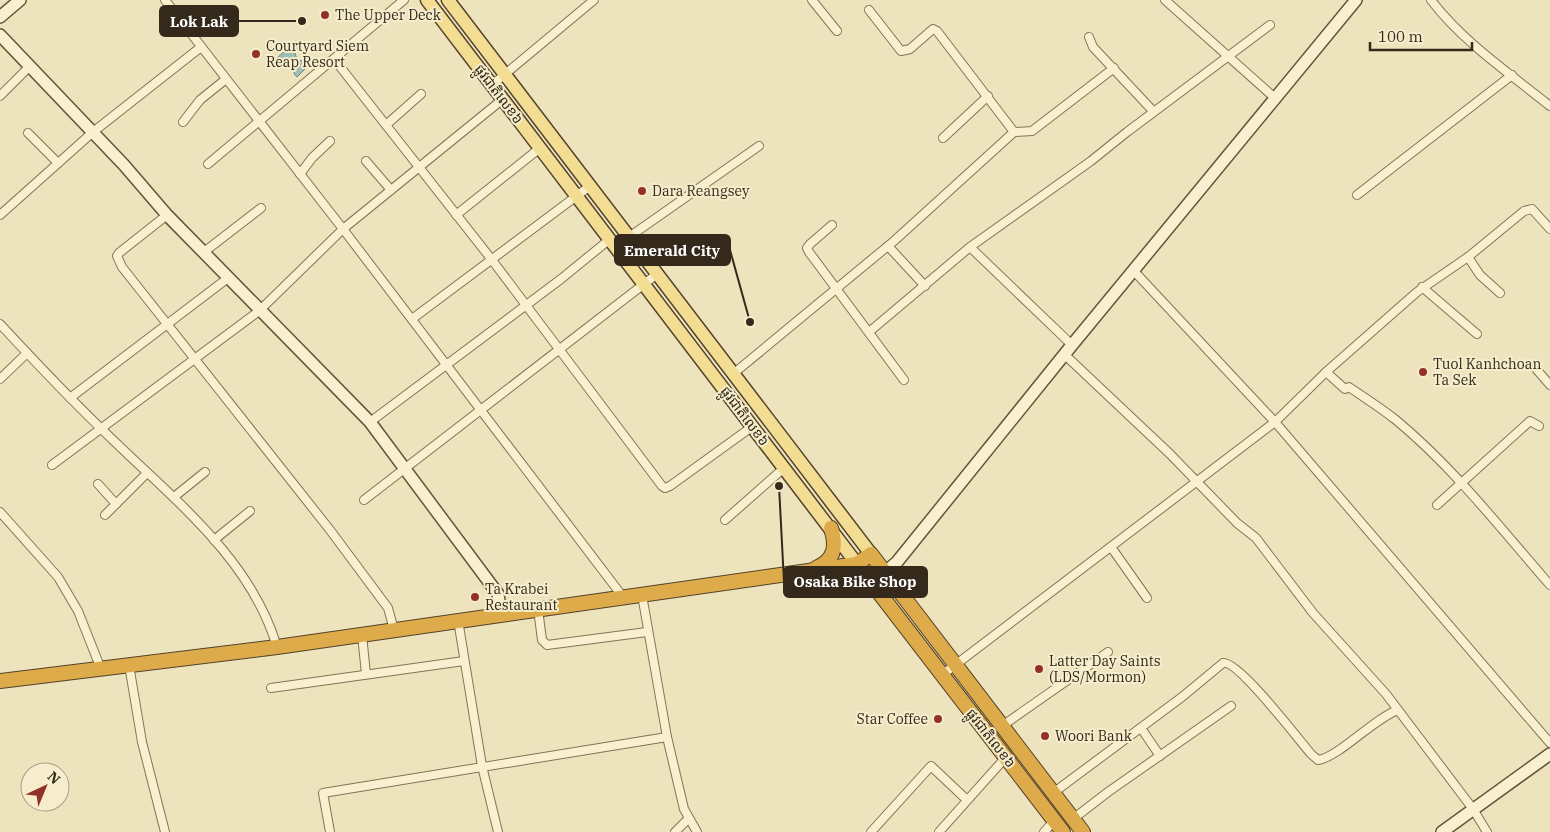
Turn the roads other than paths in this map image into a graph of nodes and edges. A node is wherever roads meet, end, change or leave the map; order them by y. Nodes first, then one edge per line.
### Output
1 (20, 0) edge
2 (165, 0) edge
3 (404, 0) edge
4 (427, 0) edge
5 (448, 0) edge
6 (594, 0) edge
7 (812, 0) edge
8 (1165, 0) edge
9 (1356, 0) edge
10 (1431, 0) edge
11 (868, 10) dead end
12 (0, 17) edge
13 (1270, 25) dead end
14 (837, 31) dead end
15 (0, 35) edge
16 (1089, 37) dead end
17 (201, 47) junction
18 (1229, 56) junction
19 (334, 59) junction
20 (30, 66) junction
21 (1114, 68) junction
22 (504, 74) junction
23 (1512, 75) junction
24 (226, 79) junction
25 (492, 85) junction
26 (421, 94) dead end
27 (0, 96) edge
28 (988, 96) junction
29 (503, 99) junction
30 (1276, 99) junction
31 (1550, 106) edge
32 (1153, 111) junction
33 (183, 122) dead end
34 (260, 123) junction
35 (386, 125) junction
36 (93, 132) junction
37 (1014, 132) junction
38 (28, 133) dead end
39 (942, 138) dead end
40 (330, 141) dead end
41 (759, 146) dead end
42 (540, 148) junction
43 (366, 161) dead end
44 (58, 163) junction
45 (208, 164) dead end
46 (419, 167) junction
47 (300, 174) junction
48 (590, 186) junction
49 (391, 190) junction
50 (1357, 195) dead end
51 (577, 196) junction
52 (261, 208) dead end
53 (1, 214) edge
54 (167, 215) junction
55 (456, 215) junction
56 (832, 225) dead end
57 (1549, 227) edge
58 (343, 229) junction
59 (629, 237) junction
60 (610, 239) junction
61 (888, 246) junction
62 (970, 247) junction
63 (204, 252) junction
64 (1468, 257) junction
65 (492, 260) junction
66 (1133, 270) junction
67 (657, 274) junction
68 (228, 278) junction
69 (644, 284) junction
70 (925, 286) junction
71 (1422, 287) junction
72 (837, 288) junction
73 (1500, 293) dead end
74 (525, 305) junction
75 (259, 311) junction
76 (412, 319) junction
77 (0, 324) edge
78 (167, 325) junction
79 (869, 332) junction
80 (1477, 334) dead end
81 (560, 349) junction
82 (1068, 350) junction
83 (27, 353) junction
84 (196, 359) junction
85 (446, 365) junction
86 (1537, 370) dead end
87 (1326, 372) junction
88 (734, 374) junction
89 (0, 379) edge
90 (904, 380) dead end
91 (1550, 385) edge
92 (70, 398) junction
93 (480, 411) junction
94 (370, 422) junction
95 (1275, 422) junction
96 (753, 426) junction
97 (1539, 426) dead end
98 (100, 428) junction
99 (52, 465) dead end
100 (784, 468) junction
101 (404, 469) junction
102 (205, 472) dead end
103 (147, 474) junction
104 (1198, 482) junction
105 (1460, 482) junction
106 (98, 484) dead end
107 (174, 497) junction
108 (364, 500) dead end
109 (116, 504) junction
110 (1437, 505) dead end
111 (250, 511) dead end
112 (0, 512) edge
113 (105, 515) dead end
114 (725, 520) dead end
115 (831, 528) junction
116 (214, 540) junction
117 (1111, 547) junction
118 (871, 554) junction
119 (857, 564) junction
120 (806, 572) junction
121 (885, 573) junction
122 (872, 583) junction
123 (1550, 585) edge
124 (642, 595) junction
125 (623, 598) junction
126 (1147, 598) dead end
127 (538, 609) junction
128 (501, 614) junction
129 (458, 620) junction
130 (394, 630) junction
131 (647, 632) junction
132 (362, 635) junction
133 (278, 647) junction
134 (1108, 652) dead end
135 (464, 661) junction
136 (129, 665) junction
137 (956, 665) junction
138 (101, 669) junction
139 (366, 674) junction
140 (942, 675) junction
141 (0, 681) edge
142 (271, 688) dead end
143 (1231, 706) dead end
144 (1398, 710) junction
145 (1002, 726) junction
146 (1141, 728) junction
147 (667, 737) junction
148 (1550, 744) edge
149 (1550, 754) edge
150 (1160, 756) junction
151 (1006, 757) junction
152 (482, 766) junction
153 (1053, 793) junction
154 (967, 800) junction
155 (1473, 809) junction
156 (688, 819) junction
157 (1073, 819) junction
158 (1058, 827) edge
159 (165, 832) edge
160 (330, 832) edge
161 (498, 832) edge
162 (675, 832) edge
163 (697, 832) edge
164 (871, 832) edge
165 (939, 832) edge
166 (1044, 832) edge
167 (1083, 832) edge
168 (1442, 832) edge
169 (1487, 832) edge

1 - 12 street
2 - 17 street
3 - 19 street
4 - 25 main road, ផ្លូវជាតិលេខ៦
5 - 22 main road, ផ្លូវជាតិលេខ៦
6 - 22 street
7 - 14 street
8 - 18 street
9 - 30 street
10 - 23 street
11 - 28 street
13 - 18 street
15 - 20 street
16 - 21 street
17 - 24 street
17 - 36 street
18 - 30 street
18 - 32 street
19 - 34 street
19 - 35 street
20 - 27 street
20 - 36 street
21 - 32 street
21 - 37 street
22 - 25 street
22 - 48 main road, ផ្លូវជាតិលេខ៦
23 - 31 street
23 - 50 street
24 - 33 street
24 - 34 street
25 - 29 main road, ផ្លូវជាតិលេខ៦
26 - 35 street
28 - 37 street
28 - 39 street
29 - 42 main road, ផ្លូវជាតិលេខ៦
29 - 46 street
30 - 66 street
32 - 62 street
34 - 45 street
34 - 47 street
35 - 46 street
36 - 44 street
36 - 54 street
37 - 61 street
38 - 44 street
40 - 47 street
41 - 59 street
42 - 51 main road, ផ្លូវជាតិលេខ៦
42 - 55 street
43 - 49 street
44 - 53 street
46 - 49 street
46 - 55 street
47 - 58 street
48 - 51 street
48 - 59 main road, ផ្លូវជាតិលេខ៦
49 - 58 street
51 - 60 main road, ផ្លូវជាតិលេខ៦
51 - 65 street
52 - 63 street
54 - 63 street
54 - 78 street
55 - 65 street
56 - 72 street
57 - 64 street
58 - 75 street
58 - 76 street
59 - 67 main road, ផ្លូវជាតិលេខ៦
60 - 69 main road, ផ្លូវជាតិលេខ៦
60 - 74 street
61 - 70 street
61 - 72 street
62 - 70 street
62 - 82 street
63 - 68 street
64 - 71 street
64 - 73 street
65 - 74 street
65 - 76 street
66 - 82 street
66 - 95 street
67 - 69 street
67 - 88 main road, ផ្លូវជាតិលេខ៦
68 - 75 street
68 - 78 street
69 - 81 street
69 - 96 main road, ផ្លូវជាតិលេខ៦
70 - 79 street
71 - 80 street
71 - 87 street
72 - 79 street
72 - 88 street
74 - 81 street
74 - 85 street
75 - 84 street
75 - 94 street
76 - 85 street
77 - 83 street
78 - 84 street
78 - 92 street
79 - 90 street
81 - 93 street
81 - 96 street
82 - 104 street
82 - 121 street
83 - 89 street
83 - 92 street
84 - 98 street
84 - 130 street
85 - 93 street
85 - 94 street
86 - 91 street
87 - 95 street
87 - 105 street
88 - 118 main road, ផ្លូវជាតិលេខ៦
92 - 98 street
93 - 101 street
93 - 125 street
94 - 101 street
95 - 104 street
95 - 148 street
96 - 100 main road, ផ្លូវជាតិលេខ៦
97 - 105 street
98 - 99 street
98 - 103 street
100 - 114 street
100 - 115 main road, ផ្លូវជាតិលេខ៦
101 - 108 street
101 - 128 street
102 - 107 street
103 - 107 street
103 - 109 street
104 - 117 street
104 - 144 street
105 - 110 street
105 - 123 street
106 - 109 street
107 - 116 street
109 - 113 street
111 - 116 street
112 - 138 street
115 - 119 main road, ផ្លូវជាតិលេខ៦
115 - 120 highway
116 - 133 street
117 - 126 street
117 - 137 street
118 - 119 highway
118 - 121 highway, ផ្លូវជាតិលេខ៦
119 - 120 highway
119 - 122 highway, ផ្លូវជាតិលេខ៦
120 - 124 highway
121 - 122 street
121 - 137 highway, ផ្លូវជាតិលេខ៦
122 - 140 highway, ផ្លូវជាតិលេខ៦
124 - 125 highway
124 - 131 street
125 - 127 highway
127 - 128 highway
127 - 131 street
128 - 129 highway
129 - 130 highway
129 - 135 street
130 - 132 highway
131 - 147 street
132 - 133 highway
132 - 139 street
133 - 136 highway
134 - 145 street
135 - 139 street
135 - 152 street
136 - 138 highway
136 - 159 street
137 - 140 street
137 - 145 highway, ផ្លូវជាតិលេខ៦
138 - 141 highway
139 - 142 street
140 - 151 highway, ផ្លូវជាតិលេខ៦
143 - 150 street
144 - 146 street
144 - 155 street
145 - 153 highway, ផ្លូវជាតិលេខ៦
146 - 150 street
146 - 153 street
147 - 152 street
147 - 156 street
149 - 155 street
150 - 157 street
151 - 154 street
151 - 158 highway, ផ្លូវជាតិលេខ៦
152 - 160 street
152 - 161 street
153 - 157 highway, ផ្លូវជាតិលេខ៦
154 - 164 street
154 - 165 street
155 - 168 street
155 - 169 street
156 - 162 street
156 - 163 street
157 - 167 highway, ផ្លូវជាតិលេខ៦
158 - 166 street

